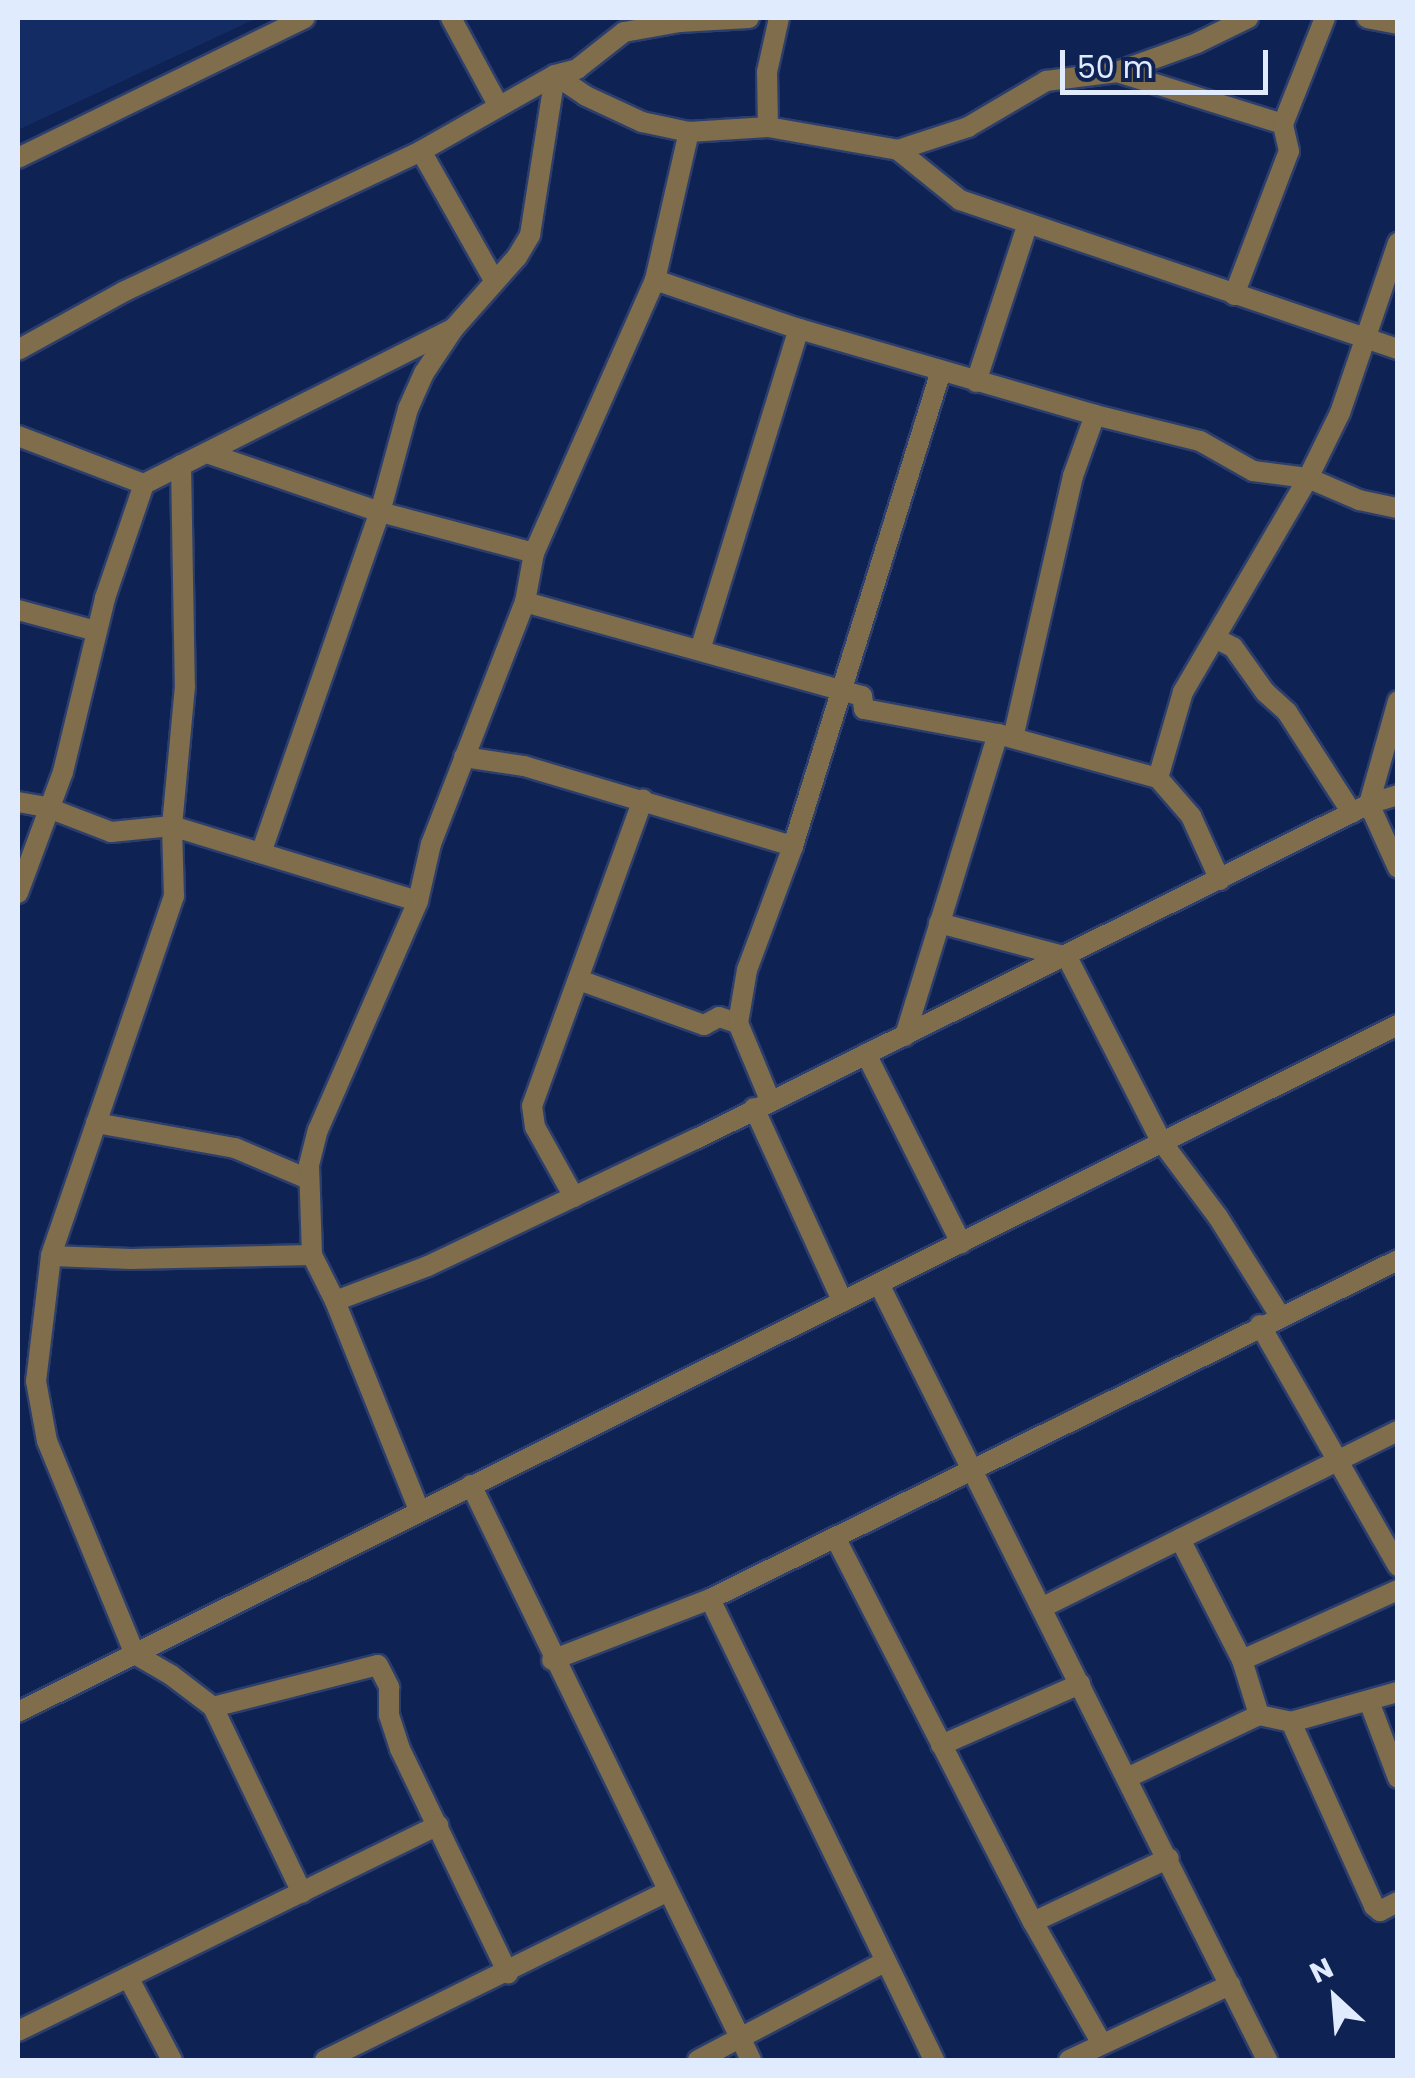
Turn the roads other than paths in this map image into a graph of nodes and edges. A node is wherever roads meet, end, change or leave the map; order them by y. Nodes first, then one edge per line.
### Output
1 (305, 18) edge
2 (451, 18) edge
3 (750, 18) edge
4 (779, 18) edge
5 (1248, 18) edge
6 (1325, 18) edge
7 (1367, 18) edge
8 (1398, 24) edge
9 (1117, 72) junction
10 (556, 75) junction
11 (498, 105) junction
12 (1283, 124) junction
13 (768, 127) junction
14 (688, 132) junction
15 (421, 150) junction
16 (898, 150) junction
17 (18, 158) edge
18 (1028, 223) junction
19 (1398, 243) edge
20 (655, 280) junction
21 (495, 282) junction
22 (1234, 295) junction
23 (454, 328) junction
24 (799, 329) junction
25 (1367, 341) junction
26 (1398, 349) edge
27 (18, 350) edge
28 (941, 370) junction
29 (976, 382) junction
30 (1095, 416) junction
31 (18, 436) edge
32 (207, 453) junction
33 (181, 465) junction
34 (1308, 478) junction
35 (144, 484) junction
36 (1398, 508) edge
37 (380, 512) junction
38 (534, 553) junction
39 (525, 602) junction
40 (18, 610) edge
41 (96, 631) junction
42 (1214, 638) junction
43 (700, 650) junction
44 (842, 691) junction
45 (1398, 701) edge
46 (1006, 736) junction
47 (464, 757) junction
48 (1158, 778) junction
49 (1398, 794) edge
50 (643, 799) junction
51 (18, 802) edge
52 (46, 807) junction
53 (1360, 809) junction
54 (172, 826) junction
55 (793, 846) junction
56 (261, 852) junction
57 (1398, 868) edge
58 (1220, 880) junction
59 (18, 892) edge
60 (418, 901) junction
61 (939, 923) junction
62 (1067, 957) junction
63 (579, 980) junction
64 (738, 1023) junction
65 (1398, 1025) edge
66 (905, 1036) junction
67 (866, 1054) junction
68 (762, 1104) junction
69 (96, 1122) junction
70 (1161, 1141) junction
71 (308, 1179) junction
72 (574, 1197) junction
73 (961, 1243) junction
74 (312, 1255) junction
75 (50, 1256) junction
76 (1398, 1260) edge
77 (879, 1284) junction
78 (335, 1301) junction
79 (843, 1302) junction
80 (1270, 1321) junction
81 (1398, 1431) edge
82 (1339, 1460) junction
83 (973, 1470) junction
84 (471, 1485) junction
85 (419, 1510) junction
86 (836, 1539) junction
87 (1180, 1539) junction
88 (1398, 1566) edge
89 (1398, 1590) edge
90 (710, 1598) junction
91 (1043, 1607) junction
92 (134, 1654) junction
93 (552, 1660) junction
94 (1242, 1660) junction
95 (1080, 1684) junction
96 (1398, 1692) edge
97 (1370, 1704) junction
98 (213, 1707) junction
99 (18, 1712) edge
100 (1259, 1714) junction
101 (1292, 1722) junction
102 (941, 1744) junction
103 (1129, 1777) junction
104 (1398, 1778) edge
105 (438, 1825) junction
106 (1168, 1858) junction
107 (668, 1892) junction
108 (302, 1893) junction
109 (1398, 1902) edge
110 (1032, 1922) junction
111 (885, 1962) junction
112 (508, 1974) junction
113 (128, 1977) junction
114 (1230, 1985) junction
115 (18, 2030) edge
116 (741, 2040) junction
117 (1102, 2044) junction
118 (172, 2060) edge
119 (326, 2060) edge
120 (698, 2060) edge
121 (751, 2060) edge
122 (934, 2060) edge
123 (1069, 2060) edge
124 (1267, 2060) edge

1 - 17 street
2 - 11 street
3 - 10 street
4 - 13 street
5 - 9 street
6 - 12 street
7 - 8 street
9 - 12 street
9 - 16 street
10 - 11 street
10 - 14 street
10 - 21 street
11 - 15 street
12 - 22 street
13 - 14 street
13 - 16 street
14 - 20 street
15 - 21 street
15 - 27 street
16 - 18 street
18 - 22 street
18 - 29 street
19 - 25 street
20 - 24 street
20 - 38 street
21 - 23 street
22 - 25 street
23 - 32 street
23 - 37 street
24 - 28 street
24 - 43 street
25 - 26 street
25 - 34 street
28 - 29 street
28 - 44 street
29 - 30 street
30 - 34 street
30 - 46 street
31 - 35 street
32 - 33 street
32 - 37 street
33 - 35 street
33 - 54 street
34 - 36 street
34 - 42 street
35 - 41 street
37 - 38 street
37 - 56 street
38 - 39 street
39 - 43 street
39 - 47 street
40 - 41 street
41 - 52 street
42 - 48 street
42 - 53 street
43 - 44 street
44 - 46 street
44 - 55 street
45 - 53 street
46 - 48 street
46 - 61 street
47 - 50 street
47 - 60 street
48 - 58 street
49 - 53 street
50 - 55 street
50 - 63 street
51 - 52 street
52 - 54 street
52 - 59 street
53 - 57 street
53 - 58 street
54 - 56 street
54 - 69 street
55 - 64 street
56 - 60 street
58 - 62 street
60 - 71 street
61 - 62 street
61 - 66 street
62 - 66 street
62 - 70 street
63 - 64 street
63 - 72 street
64 - 68 street
65 - 70 street
66 - 67 street
67 - 68 street
67 - 73 street
68 - 72 street
68 - 79 street
69 - 71 street
69 - 75 street
70 - 73 street
70 - 80 street
71 - 74 street
72 - 78 street
73 - 77 street
74 - 75 street
74 - 78 street
75 - 92 street
76 - 80 street
77 - 79 street
77 - 83 street
78 - 85 street
79 - 84 street
80 - 82 street
80 - 83 street
81 - 82 street
82 - 87 street
82 - 88 street
83 - 86 street
83 - 91 street
84 - 85 street
84 - 93 street
85 - 92 street
86 - 90 street
86 - 102 street
87 - 91 street
87 - 94 street
89 - 94 street
90 - 93 street
90 - 111 street
91 - 95 street
92 - 98 street
92 - 99 street
93 - 107 street
94 - 100 street
95 - 102 street
95 - 103 street
96 - 97 street
97 - 101 street
97 - 104 street
98 - 105 street
98 - 108 street
100 - 101 street
100 - 103 street
101 - 109 street
102 - 110 street
103 - 106 street
105 - 108 street
105 - 112 street
106 - 110 street
106 - 114 street
107 - 112 street
107 - 116 street
108 - 113 street
110 - 117 street
111 - 116 street
111 - 122 street
112 - 119 street
113 - 115 street
113 - 118 street
114 - 117 street
114 - 124 street
116 - 120 street
116 - 121 street
117 - 123 street

